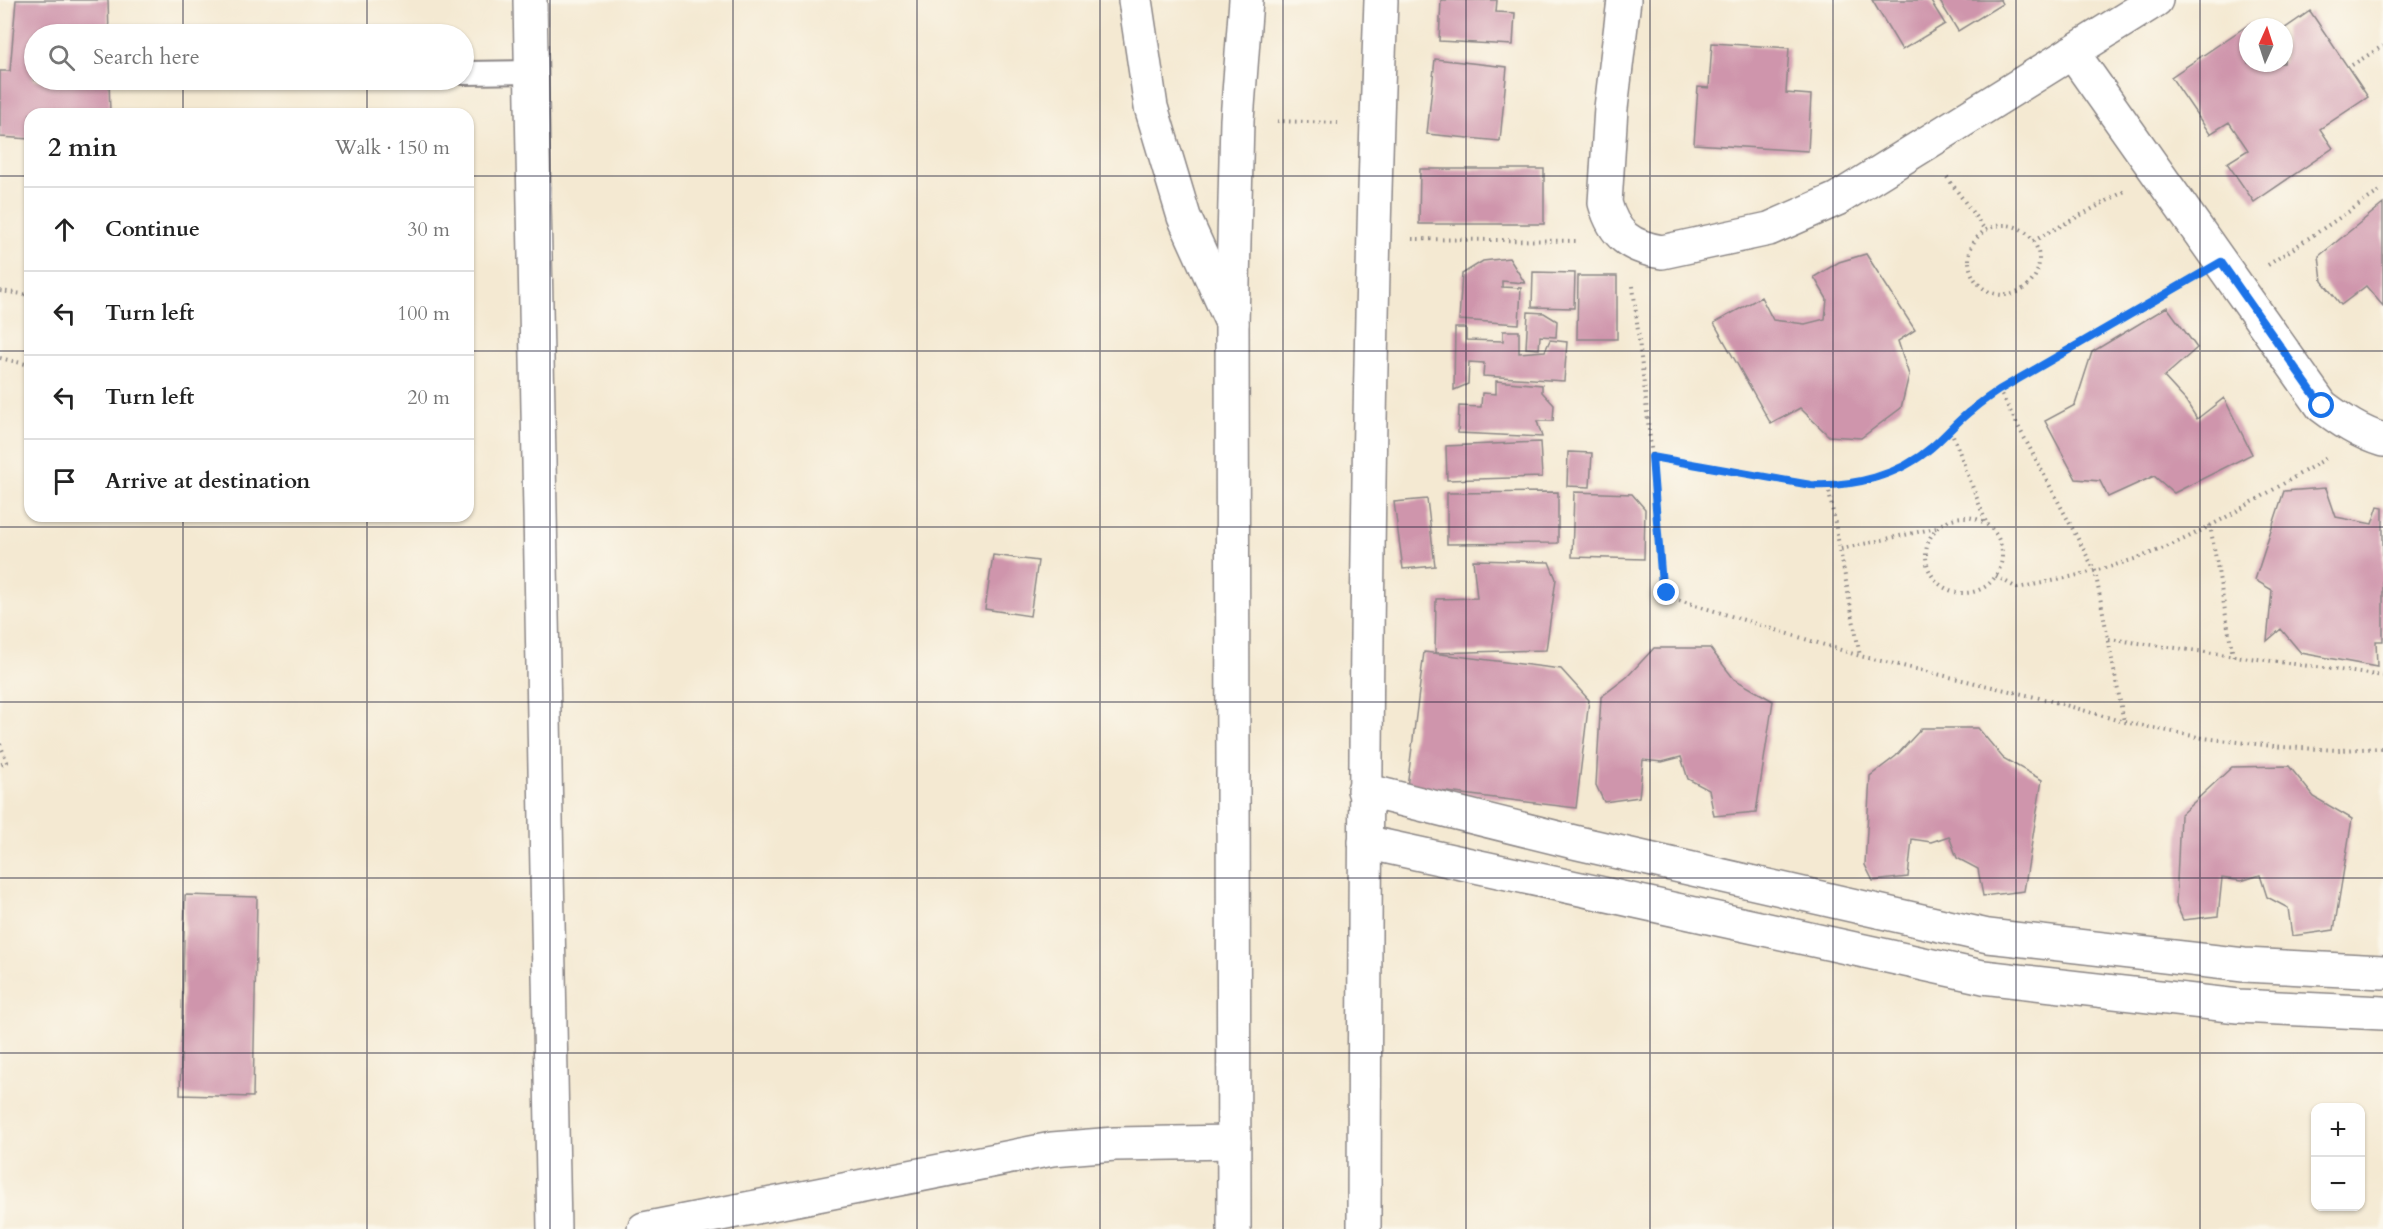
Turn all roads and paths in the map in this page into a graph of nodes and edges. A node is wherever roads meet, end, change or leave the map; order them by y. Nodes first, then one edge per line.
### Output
1 (530, 0) edge
2 (1135, 0) edge
3 (1246, 0) edge
4 (1381, 0) edge
5 (1624, 0) edge
6 (2156, 0) edge
7 (2383, 46) edge
8 (2072, 52) junction
9 (2352, 65) dead end
10 (531, 72) junction
11 (474, 73) edge
12 (1237, 120) junction
13 (1377, 124) junction
14 (1924, 145) junction
15 (2158, 173) junction
16 (2383, 189) edge
17 (1985, 230) junction
18 (1372, 239) junction
19 (1629, 241) junction
20 (2033, 241) junction
21 (2229, 274) junction
22 (0, 291) edge
23 (24, 294) edge
24 (1232, 323) junction
25 (0, 358) edge
26 (24, 364) edge
27 (1999, 390) junction
28 (1951, 430) junction
29 (2375, 437) edge
30 (1652, 457) junction
31 (1828, 486) junction
32 (2210, 525) junction
33 (1988, 526) junction
34 (1936, 528) junction
35 (1840, 549) junction
36 (2095, 571) junction
37 (1996, 576) junction
38 (2109, 639) junction
39 (1860, 656) junction
40 (2233, 656) junction
41 (2383, 676) edge
42 (2124, 722) junction
43 (0, 744) edge
44 (2383, 748) edge
45 (0, 765) edge
46 (1365, 790) junction
47 (1482, 820) junction
48 (1365, 842) junction
49 (1474, 866) junction
50 (2383, 972) edge
51 (2383, 1013) edge
52 (1234, 1142) junction
53 (554, 1229) edge
54 (644, 1229) edge
55 (1234, 1229) edge
56 (1364, 1229) edge

1 - 10 street
2 - 24 street
3 - 12 street
4 - 13 street
5 - 19 street
6 - 8 street
7 - 9 path
8 - 14 street
8 - 15 street
10 - 11 lane
10 - 53 street
12 - 13 path
12 - 24 street
13 - 18 street
14 - 17 path
14 - 19 street
15 - 20 path
15 - 21 street
16 - 21 path
17 - 20 path
17 - 20 path
18 - 19 path
18 - 46 street
19 - 30 path
21 - 27 path
21 - 29 street
22 - 23 path
24 - 52 street
25 - 26 path
27 - 28 path
27 - 36 path
28 - 31 path
28 - 33 path
29 - 32 path
30 - 31 path
30 - 39 path
31 - 35 path
32 - 36 path
32 - 40 path
33 - 34 path
33 - 37 path
34 - 35 path
34 - 37 path
35 - 39 path
36 - 37 path
36 - 38 path
38 - 40 path
38 - 42 path
39 - 42 path
40 - 41 path
42 - 44 path
43 - 45 path
46 - 47 street
46 - 48 street
47 - 49 street
47 - 50 street
48 - 49 street
48 - 56 street
49 - 51 street
52 - 54 street
52 - 55 street

